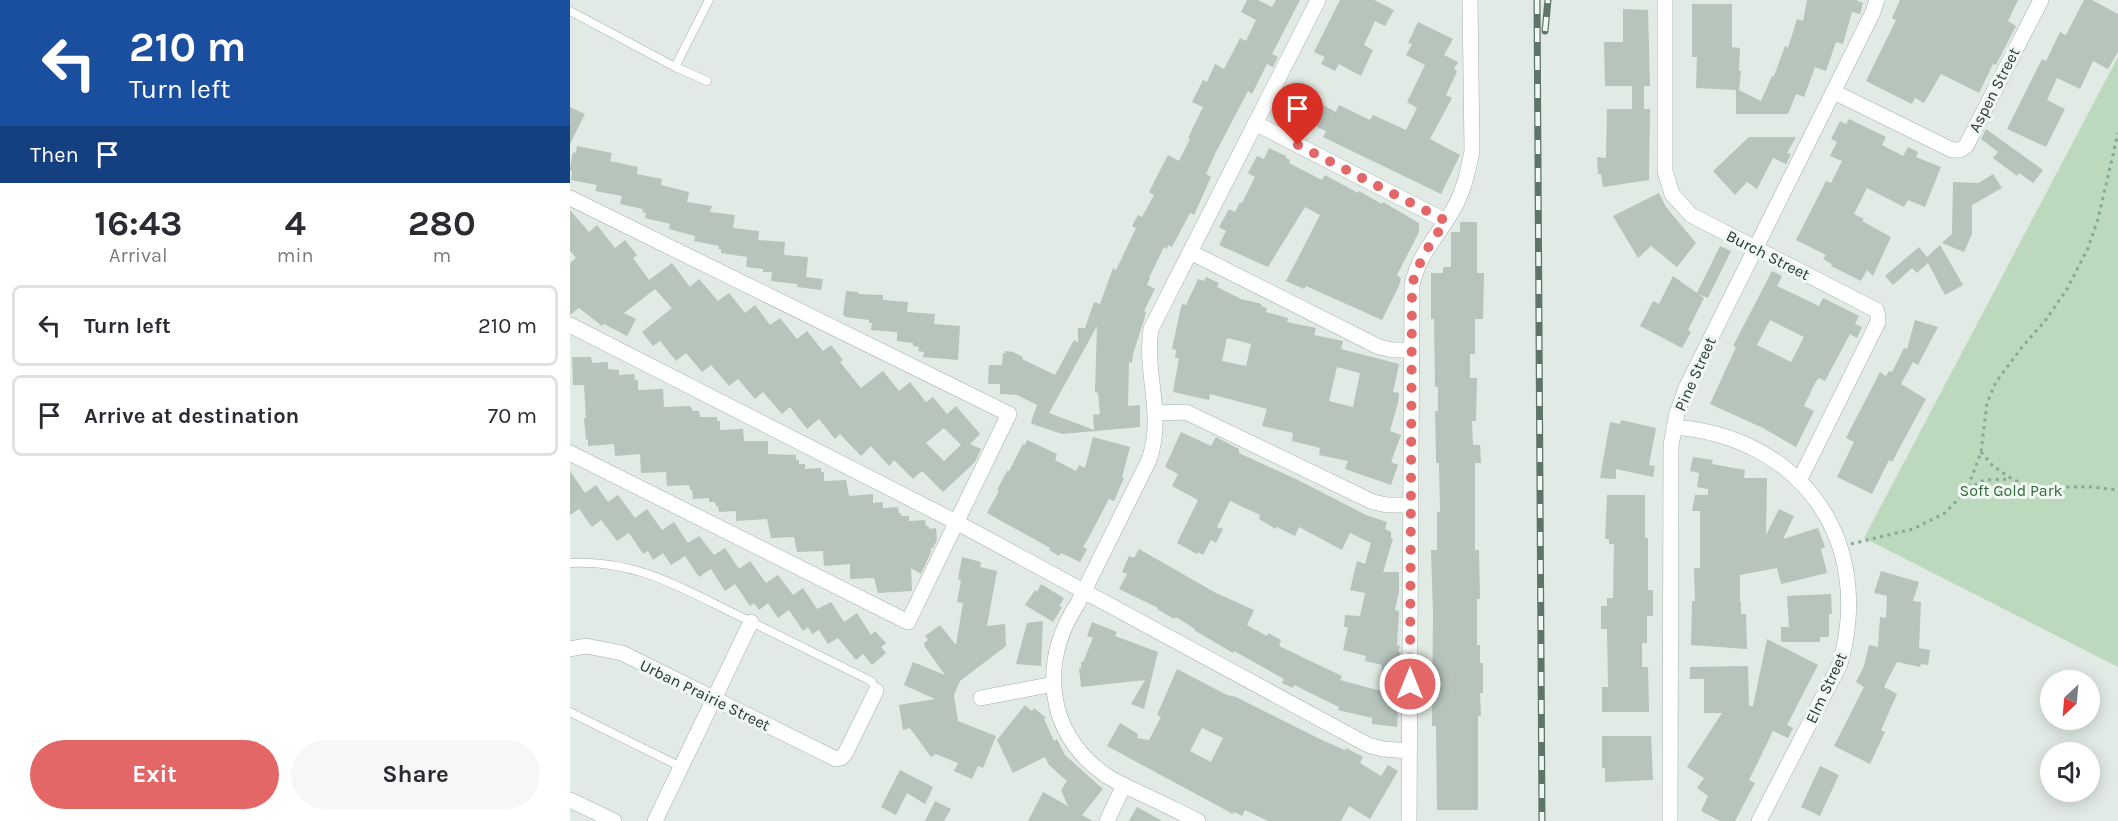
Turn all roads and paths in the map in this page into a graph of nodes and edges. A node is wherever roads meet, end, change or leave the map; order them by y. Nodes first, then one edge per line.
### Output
1 (709, 0) edge
2 (1318, 0) edge
3 (1470, 0) edge
4 (1665, 0) edge
5 (1877, 0) edge
6 (2041, 0) edge
7 (570, 11) edge
8 (675, 67) junction
9 (706, 81) dead end
10 (1834, 92) junction
11 (1255, 123) junction
12 (2118, 133) edge
13 (570, 198) edge
14 (1446, 221) junction
15 (1755, 248) junction
16 (1190, 252) junction
17 (570, 325) edge
18 (1412, 350) junction
19 (1156, 413) junction
20 (1674, 427) junction
21 (1981, 452) junction
22 (570, 453) edge
23 (2012, 479) junction
24 (1799, 481) junction
25 (1967, 490) junction
26 (2118, 490) edge
27 (1411, 505) junction
28 (956, 522) junction
29 (1838, 540) junction
30 (570, 563) edge
31 (1083, 592) junction
32 (751, 622) junction
33 (570, 650) edge
34 (1054, 684) junction
35 (876, 691) joint
36 (981, 698) dead end
37 (714, 699) junction
38 (570, 712) edge
39 (1409, 751) junction
40 (681, 767) junction
41 (1124, 785) junction
42 (570, 800) edge
43 (614, 821) edge
44 (655, 821) edge
45 (1107, 821) edge
46 (1198, 821) edge
47 (1409, 821) edge
48 (1670, 821) edge
49 (1759, 821) edge

1 - 8 lane
2 - 11 street
3 - 14 street
4 - 15 street, Burch Street
5 - 10 street, Pine Street
6 - 10 street, Aspen Street
7 - 8 lane
8 - 9 lane
10 - 15 street, Pine Street
11 - 14 street
11 - 16 street
12 - 21 path
13 - 28 street
14 - 18 street
15 - 20 street, Pine Street
15 - 24 street, Burch Street
16 - 18 street
16 - 19 street
17 - 28 street
18 - 27 street
19 - 27 street
19 - 31 street
20 - 24 street, Elm Street
20 - 48 street, Pine Street
21 - 23 path
21 - 25 path
22 - 28 street
23 - 25 path
23 - 26 path
24 - 29 street, Elm Street
25 - 29 path
27 - 39 street
28 - 31 street
29 - 49 street, Elm Street
30 - 32 lane
31 - 34 street
31 - 39 street
32 - 35 lane
32 - 37 street
33 - 37 street, Urban Prairie Street
34 - 36 street
34 - 41 street
35 - 37 street, Urban Prairie Street
37 - 40 street
38 - 40 lane
39 - 47 street
40 - 44 street
41 - 45 street
41 - 46 street
42 - 43 street

